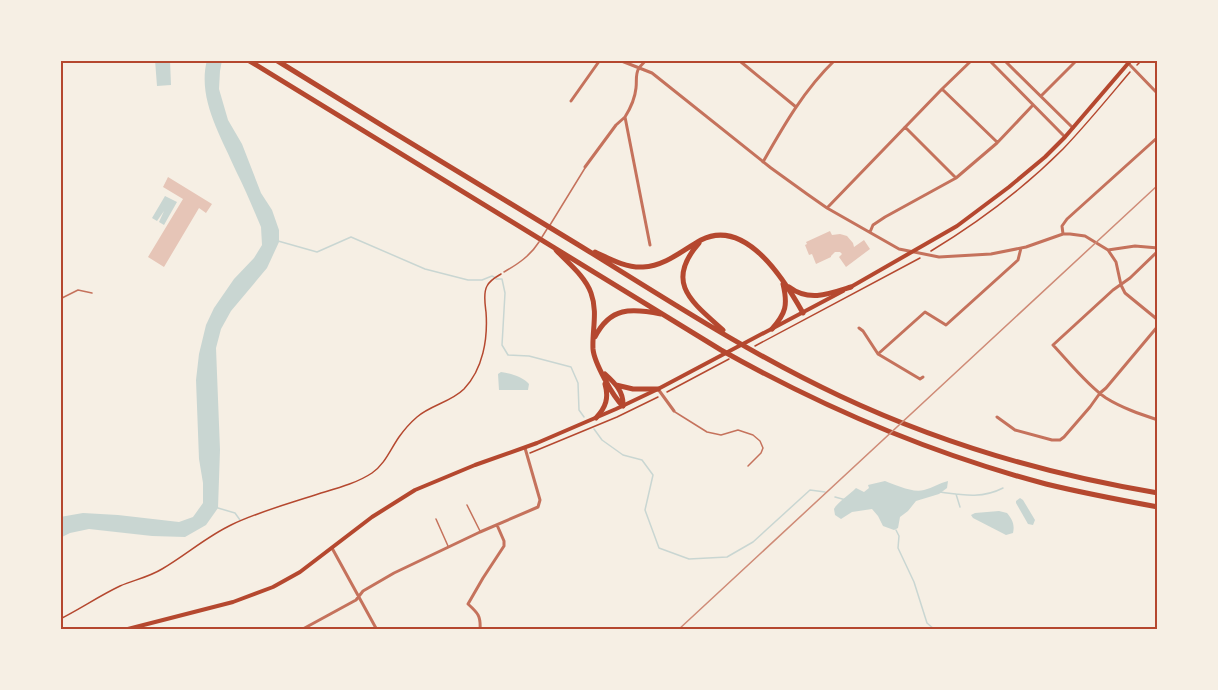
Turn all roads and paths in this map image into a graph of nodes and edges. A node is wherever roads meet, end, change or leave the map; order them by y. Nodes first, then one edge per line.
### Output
1 (248, 60) edge
2 (276, 60) edge
3 (600, 60) edge
4 (619, 60) edge
5 (646, 60) edge
6 (835, 60) edge
7 (972, 60) edge
8 (989, 60) edge
9 (1004, 60) edge
10 (1077, 60) edge
11 (1142, 60) edge
12 (1130, 61) edge
13 (741, 62) dead end
14 (639, 68) junction
15 (1134, 68) junction
16 (942, 89) junction
17 (1158, 94) edge
18 (1041, 96) junction
19 (571, 101) dead end
20 (1033, 105) junction
21 (796, 107) junction
22 (625, 117) junction
23 (905, 127) junction
24 (1072, 128) junction
25 (1065, 136) junction
26 (1158, 137) edge
27 (997, 143) junction
28 (763, 162) junction
29 (585, 167) joint
30 (956, 178) junction
31 (826, 207) junction
32 (870, 232) junction
33 (1063, 234) junction
34 (704, 239) junction
35 (577, 244) junction
36 (551, 245) junction
37 (650, 245) dead end
38 (1021, 248) junction
39 (1108, 250) junction
40 (1158, 250) edge
41 (912, 252) junction
42 (924, 255) junction
43 (504, 272) joint
44 (782, 279) junction
45 (1121, 285) junction
46 (787, 286) junction
47 (851, 287) junction
48 (92, 292) dead end
49 (60, 299) edge
50 (803, 313) junction
51 (663, 314) junction
52 (1158, 320) edge
53 (1158, 326) edge
54 (859, 328) dead end
55 (772, 329) junction
56 (769, 338) dead end
57 (594, 339) junction
58 (733, 339) junction
59 (878, 354) junction
60 (709, 370) dead end
61 (602, 371) junction
62 (923, 377) dead end
63 (616, 385) junction
64 (660, 392) junction
65 (1100, 393) junction
66 (623, 406) junction
67 (674, 411) joint
68 (997, 417) dead end
69 (596, 418) junction
70 (1158, 420) edge
71 (525, 448) junction
72 (526, 455) junction
73 (748, 466) dead end
74 (1158, 493) edge
75 (467, 506) dead end
76 (1158, 507) edge
77 (436, 519) dead end
78 (497, 525) junction
79 (480, 532) junction
80 (448, 547) junction
81 (332, 548) junction
82 (359, 596) junction
83 (60, 619) edge
84 (126, 630) edge
85 (301, 630) edge
86 (377, 630) edge
87 (480, 630) edge

1 - 36 highway
2 - 35 highway
3 - 19 street
4 - 14 street
5 - 14 street
6 - 21 street
7 - 16 street
8 - 20 street
9 - 18 street
10 - 18 street
11 - 15 path
12 - 15 street
12 - 24 main road
13 - 21 street
14 - 22 street
14 - 28 street
15 - 17 street
15 - 42 path
16 - 23 street
16 - 27 street
18 - 24 street
20 - 25 street
20 - 27 street
21 - 28 street
22 - 29 street
22 - 37 street
23 - 30 street
23 - 31 street
24 - 25 main road
25 - 41 main road
26 - 33 street
27 - 30 street
28 - 31 street
29 - 43 lane
30 - 32 street
31 - 32 street
32 - 41 street
33 - 38 street
33 - 39 street
34 - 35 highway
34 - 44 highway
34 - 58 highway
35 - 58 highway
36 - 51 highway
36 - 57 highway
38 - 42 street
38 - 59 street
39 - 40 street
39 - 45 street
40 - 45 street
41 - 42 street
41 - 47 main road
42 - 56 path
43 - 83 path
44 - 46 highway
44 - 55 highway
45 - 52 street
45 - 65 street
46 - 47 highway
46 - 50 highway
47 - 50 main road
48 - 49 lane
50 - 55 main road
51 - 57 highway
51 - 76 highway
53 - 65 street
54 - 59 street
55 - 64 main road
57 - 61 highway
58 - 74 highway
59 - 62 street
60 - 64 path
61 - 63 highway
61 - 66 highway
61 - 69 highway
63 - 64 highway
63 - 66 highway
64 - 66 main road
64 - 67 street
64 - 72 path
65 - 68 street
65 - 70 street
66 - 69 main road
67 - 73 lane
69 - 71 main road
71 - 72 street
71 - 81 main road
72 - 78 street
75 - 79 lane
77 - 80 lane
78 - 79 street
78 - 87 street
79 - 80 street
80 - 82 street
81 - 82 street
81 - 84 main road
82 - 85 street
82 - 86 street

